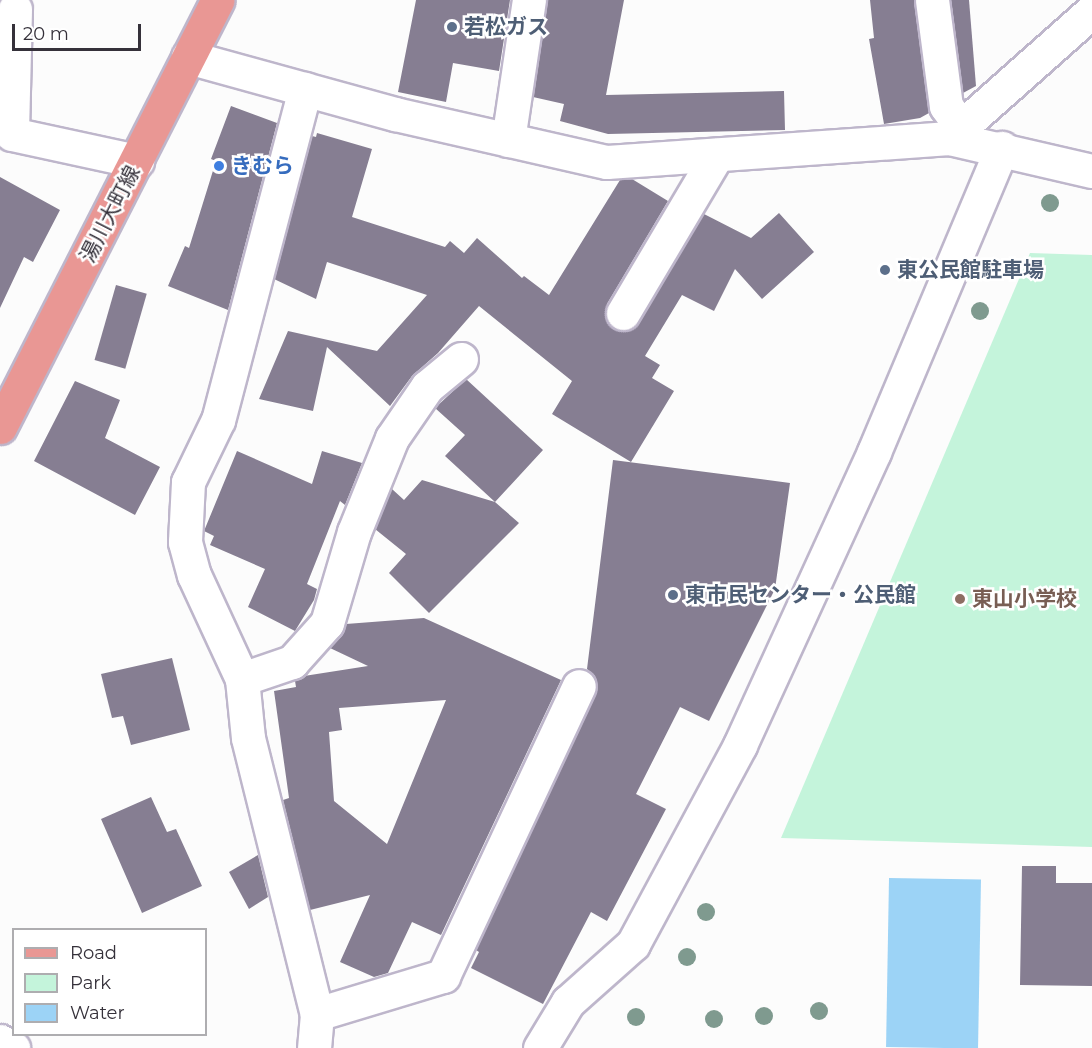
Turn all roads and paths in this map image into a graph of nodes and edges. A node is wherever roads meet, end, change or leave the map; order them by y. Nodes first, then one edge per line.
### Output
1 (218, 0) edge
2 (529, 0) edge
3 (932, 0) edge
4 (15, 9) dead end
5 (1092, 11) edge
6 (188, 57) junction
7 (305, 89) junction
8 (955, 132) junction
9 (508, 140) junction
10 (1002, 148) junction
11 (717, 155) junction
12 (137, 161) junction
13 (1092, 171) edge
14 (624, 313) dead end
15 (461, 359) dead end
16 (0, 427) edge
17 (242, 679) junction
18 (579, 686) dead end
19 (317, 1014) junction
20 (0, 1041) edge
21 (13, 1048) edge
22 (314, 1048) edge
23 (540, 1048) edge

1 - 6 main road, 湯川大町線
2 - 9 street
3 - 8 street
4 - 12 street
5 - 8 street
6 - 7 street
6 - 12 main road, 湯川大町線
7 - 9 street
7 - 17 street
8 - 10 street
8 - 11 street
9 - 11 street
10 - 13 street
10 - 23 street
11 - 14 street
12 - 16 main road, 湯川大町線
15 - 17 street
17 - 19 street
18 - 19 street
19 - 22 street
20 - 21 street

